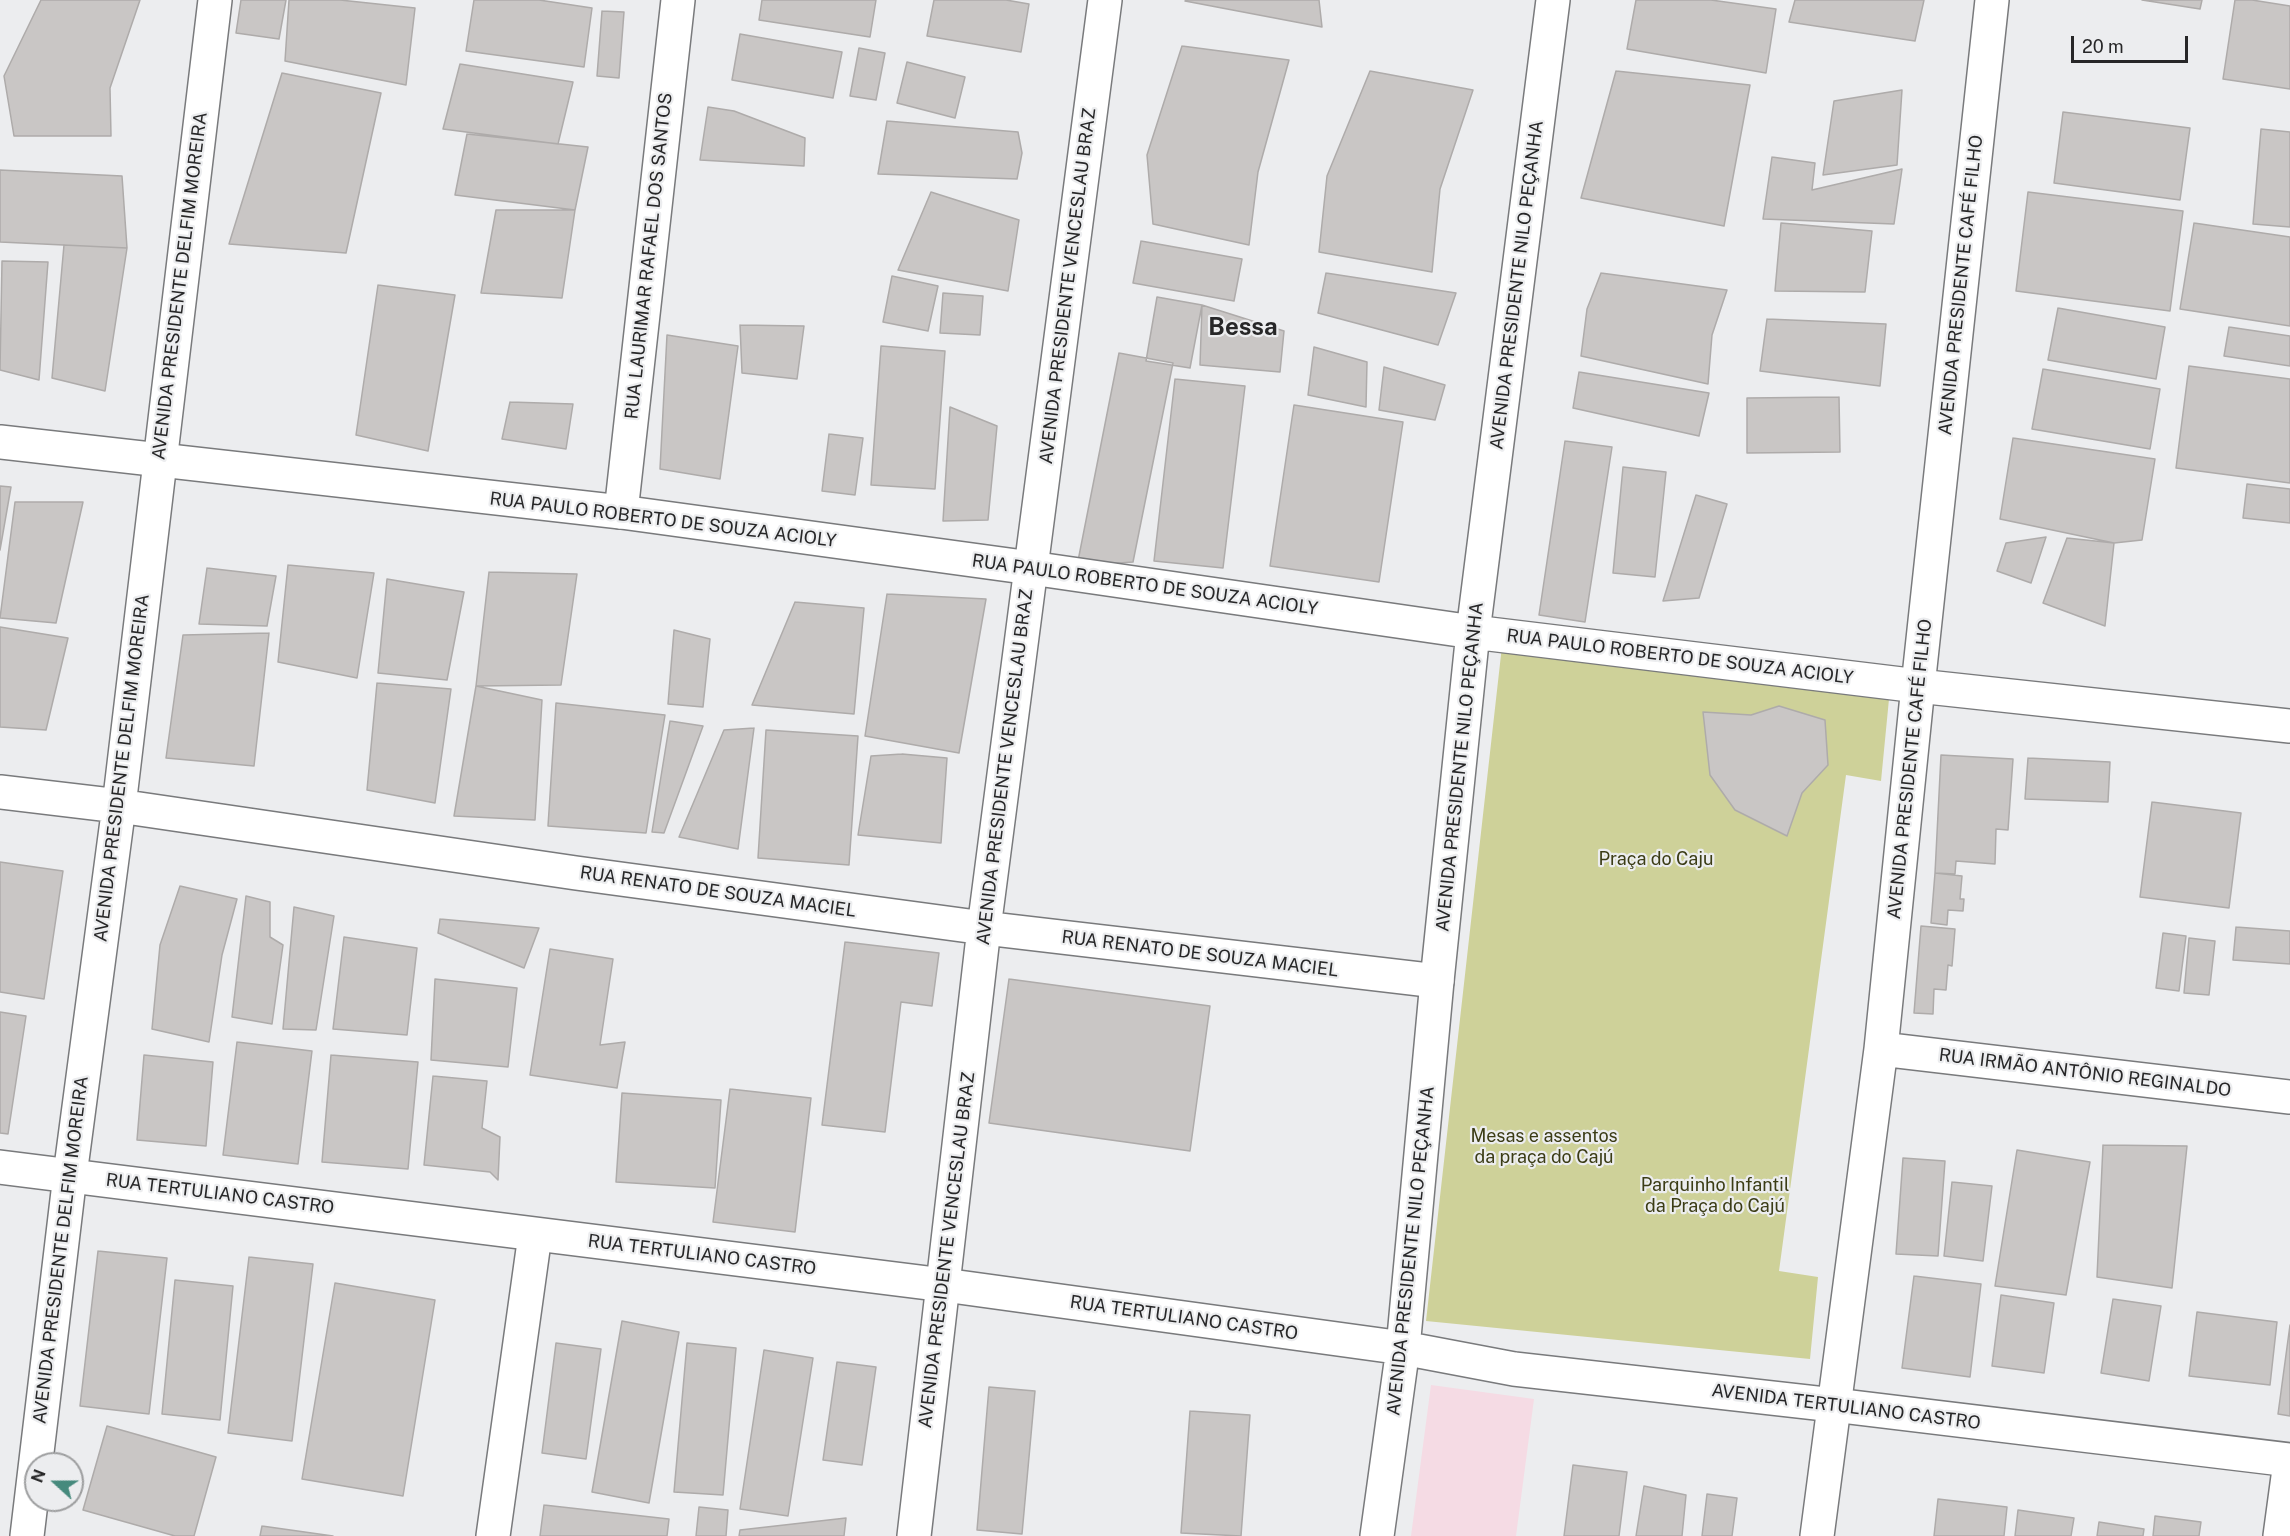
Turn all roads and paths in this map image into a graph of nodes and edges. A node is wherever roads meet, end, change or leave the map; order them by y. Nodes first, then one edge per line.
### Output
1 (215, 0) edge
2 (678, 0) edge
3 (1105, 0) edge
4 (1553, 0) edge
5 (1992, 0) edge
6 (0, 442) edge
7 (159, 461) junction
8 (621, 512) junction
9 (1031, 568) junction
10 (1473, 632) junction
11 (1918, 686) junction
12 (2290, 726) edge
13 (0, 792) edge
14 (119, 806) junction
15 (984, 928) junction
16 (1437, 981) junction
17 (1881, 1049) junction
18 (2290, 1097) edge
19 (0, 1167) edge
20 (70, 1175) junction
21 (535, 1235) junction
22 (944, 1285) junction
23 (1403, 1348) junction
24 (1834, 1405) junction
25 (2290, 1461) edge
26 (27, 1536) edge
27 (493, 1536) edge
28 (914, 1536) edge
29 (1377, 1536) edge
30 (1817, 1536) edge
31 (2280, 1536) edge

1 - 7 street, AVENIDA PRESIDENTE DELFIM MOREIRA
2 - 8 street, RUA LAURIMAR RAFAEL DOS SANTOS
3 - 9 street, AVENIDA PRESIDENTE VENCESLAU BRAZ
4 - 10 street, AVENIDA PRESIDENTE NILO PEÇANHA
5 - 11 street, AVENIDA PRESIDENTE CAFÉ FILHO
6 - 7 street, RUA PAULO ROBERTO DE SOUZA ACIOLY
7 - 8 street, RUA PAULO ROBERTO DE SOUZA ACIOLY
7 - 14 street, AVENIDA PRESIDENTE DELFIM MOREIRA
8 - 9 street, RUA PAULO ROBERTO DE SOUZA ACIOLY
9 - 10 street, RUA PAULO ROBERTO DE SOUZA ACIOLY
9 - 15 street, AVENIDA PRESIDENTE VENCESLAU BRAZ
10 - 11 street, RUA PAULO ROBERTO DE SOUZA ACIOLY
10 - 16 street, AVENIDA PRESIDENTE NILO PEÇANHA
11 - 12 street, RUA PAULO ROBERTO DE SOUZA ACIOLY
11 - 17 street, AVENIDA PRESIDENTE CAFÉ FILHO
13 - 14 street, RUA RENATO DE SOUZA MACIEL
14 - 15 street, RUA RENATO DE SOUZA MACIEL
14 - 20 street, AVENIDA PRESIDENTE DELFIM MOREIRA
15 - 16 street, RUA RENATO DE SOUZA MACIEL
15 - 22 street, AVENIDA PRESIDENTE VENCESLAU BRAZ
16 - 23 street, AVENIDA PRESIDENTE NILO PEÇANHA
17 - 18 street, RUA IRMÃO ANTÔNIO REGINALDO
17 - 24 street, AVENIDA PRESIDENTE CAFÉ FILHO
19 - 20 street, RUA TERTULIANO CASTRO
20 - 21 street, RUA TERTULIANO CASTRO
20 - 26 street, AVENIDA PRESIDENTE DELFIM MOREIRA
21 - 22 street, RUA TERTULIANO CASTRO
21 - 27 street
22 - 23 street, RUA TERTULIANO CASTRO
22 - 28 street, AVENIDA PRESIDENTE VENCESLAU BRAZ
23 - 24 street, AVENIDA TERTULIANO CASTRO
23 - 29 street, AVENIDA PRESIDENTE NILO PEÇANHA
24 - 25 street, AVENIDA TERTULIANO CASTRO
24 - 30 street, AVENIDA PRESIDENTE CAFÉ FILHO
25 - 31 street

